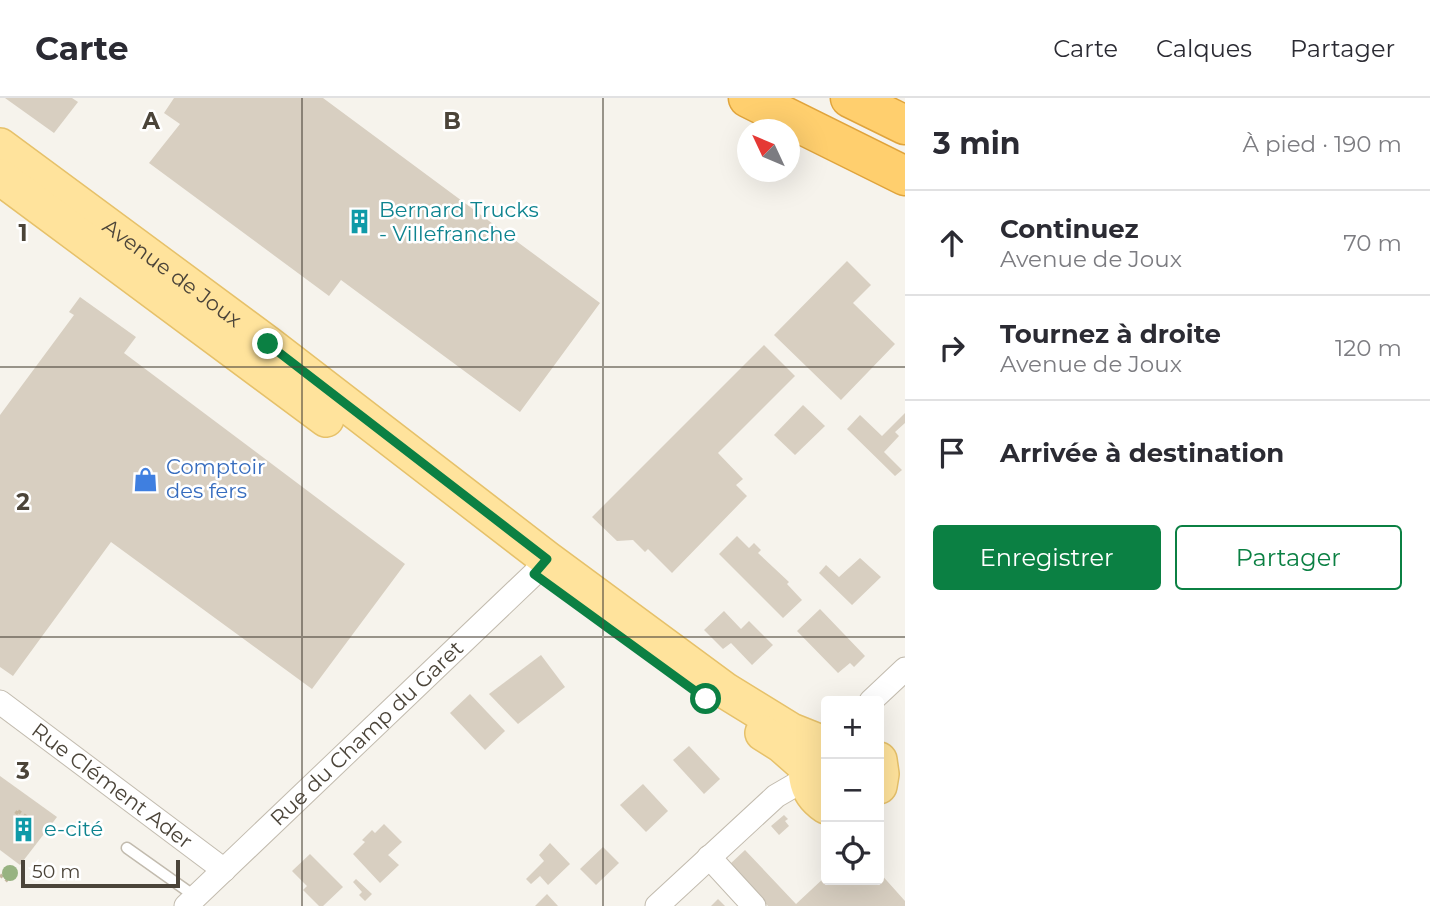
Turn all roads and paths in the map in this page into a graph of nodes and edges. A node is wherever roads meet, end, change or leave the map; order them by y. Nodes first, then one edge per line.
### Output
1 (748, 98) edge
2 (850, 98) edge
3 (905, 125) edge
4 (0, 146) edge
5 (905, 176) edge
6 (0, 177) edge
7 (541, 567) junction
8 (905, 669) edge
9 (876, 696) edge
10 (0, 702) edge
11 (817, 772) edge
12 (15, 815) joint
13 (127, 848) dead end
14 (709, 857) junction
15 (224, 870) junction
16 (0, 874) edge
17 (8, 881) dead end
18 (191, 902) edge
19 (657, 906) edge
20 (754, 906) edge

1 - 5 highway
2 - 3 highway
4 - 7 main road, Avenue de Joux
6 - 7 main road, Avenue de Joux
7 - 11 main road, Avenue de Joux
7 - 15 street, Rue du Champ du Garet
8 - 9 street
10 - 15 street, Rue Clément Ader
11 - 14 street
12 - 12 path
13 - 18 lane
14 - 19 street
14 - 20 street
15 - 18 street, Rue du Champ du Garet
16 - 17 path

